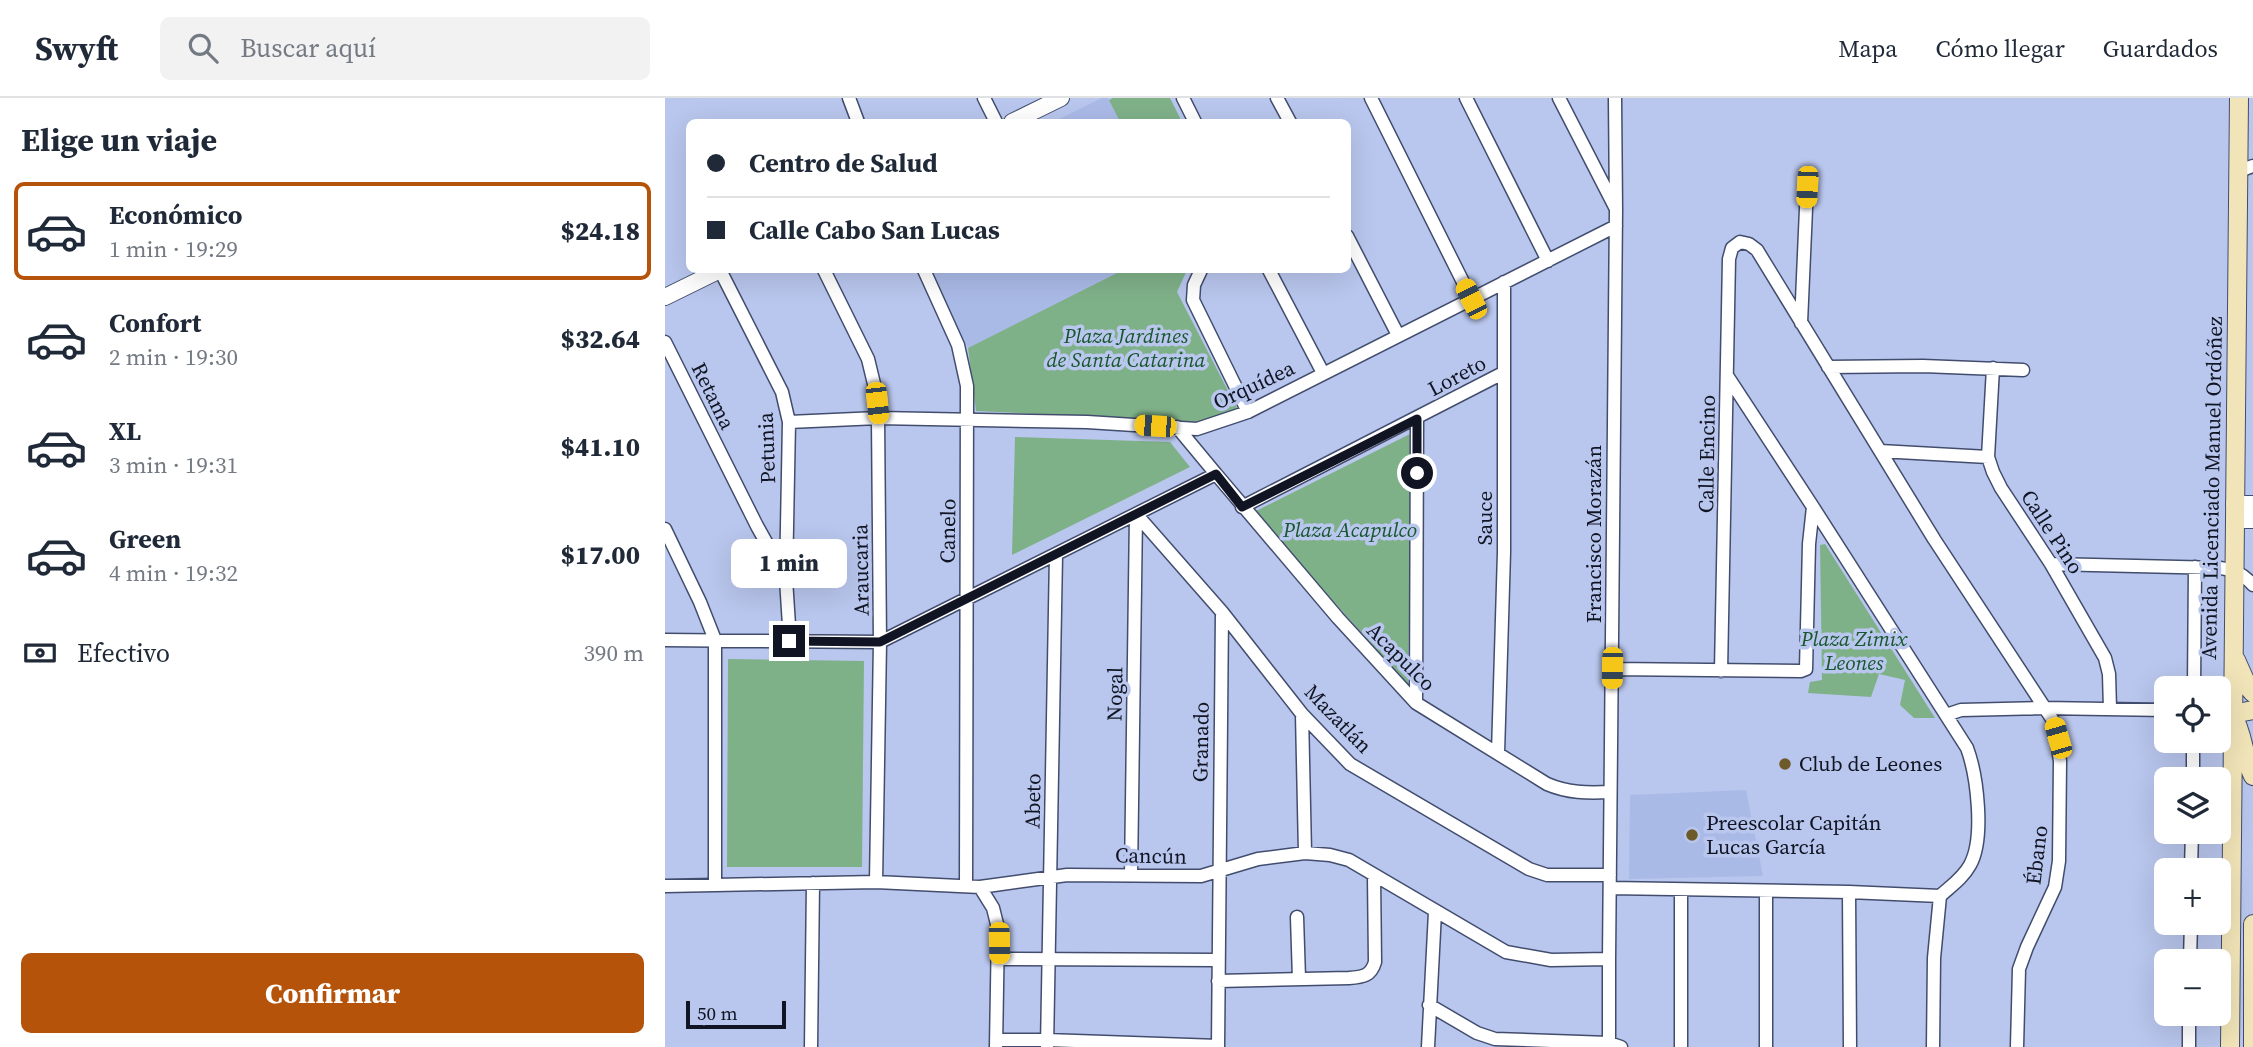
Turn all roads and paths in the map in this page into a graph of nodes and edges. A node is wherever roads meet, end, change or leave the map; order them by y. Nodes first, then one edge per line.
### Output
1 (849, 98) edge
2 (984, 98) edge
3 (1061, 98) edge
4 (1183, 98) edge
5 (1277, 98) edge
6 (1371, 98) edge
7 (1466, 98) edge
8 (1559, 98) edge
9 (1615, 98) edge
10 (2239, 98) edge
11 (857, 119) edge
12 (994, 119) edge
13 (1018, 119) edge
14 (1194, 119) edge
15 (1288, 119) edge
16 (2246, 168) edge
17 (1807, 187) dead end
18 (1616, 210) junction
19 (1616, 226) junction
20 (1740, 243) joint
21 (1351, 244) edge
22 (1548, 261) junction
23 (714, 273) edge
24 (722, 273) edge
25 (825, 273) edge
26 (925, 273) edge
27 (1199, 273) edge
28 (1271, 273) edge
29 (1504, 282) junction
30 (665, 297) edge
31 (1471, 299) junction
32 (1801, 323) junction
33 (1398, 335) junction
34 (665, 342) edge
35 (1828, 367) junction
36 (1993, 368) junction
37 (2024, 370) dead end
38 (1323, 373) junction
39 (1503, 373) junction
40 (1727, 377) junction
41 (1248, 412) junction
42 (878, 418) junction
43 (1417, 419) junction
44 (969, 420) junction
45 (789, 422) junction
46 (1177, 427) junction
47 (1880, 451) junction
48 (1988, 457) junction
49 (1216, 474) junction
50 (2253, 504) edge
51 (1242, 507) junction
52 (1814, 507) junction
53 (2234, 512) junction
54 (1136, 514) junction
55 (2253, 520) edge
56 (665, 529) edge
57 (1056, 555) junction
58 (2051, 564) junction
59 (2195, 567) junction
60 (2233, 569) junction
61 (786, 579) junction
62 (2253, 585) edge
63 (967, 599) junction
64 (1222, 612) junction
65 (665, 640) edge
66 (715, 640) junction
67 (789, 641) junction
68 (880, 642) junction
69 (2233, 654) junction
70 (1612, 668) junction
71 (1721, 671) junction
72 (2194, 676) edge
73 (2230, 676) edge
74 (2253, 693) edge
75 (1416, 703) junction
76 (2043, 708) junction
77 (2110, 709) junction
78 (2154, 710) edge
79 (2253, 710) edge
80 (2231, 713) edge
81 (1302, 714) junction
82 (1946, 715) junction
83 (2231, 720) edge
84 (1498, 753) junction
85 (2226, 753) edge
86 (2253, 776) edge
87 (1610, 792) junction
88 (1305, 853) junction
89 (2225, 858) edge
90 (1219, 872) junction
91 (1131, 875) junction
92 (1374, 876) junction
93 (1051, 879) junction
94 (1610, 881) junction
95 (876, 882) junction
96 (813, 883) junction
97 (715, 884) junction
98 (665, 886) edge
99 (966, 886) junction
100 (980, 887) junction
101 (1681, 890) junction
102 (1766, 892) junction
103 (1849, 892) junction
104 (1940, 896) junction
105 (1435, 912) junction
106 (1297, 917) dead end
107 (2253, 924) edge
108 (2226, 935) edge
109 (1049, 958) junction
110 (999, 959) junction
111 (1609, 959) junction
112 (1218, 960) junction
113 (1299, 979) junction
114 (1218, 981) junction
115 (2253, 998) edge
116 (1429, 1005) junction
117 (2189, 1026) edge
118 (1047, 1043) edge
119 (996, 1044) edge
120 (1590, 1045) edge
121 (1615, 1045) edge
122 (811, 1047) edge
123 (1218, 1047) edge
124 (1428, 1047) edge
125 (1681, 1047) edge
126 (1766, 1047) edge
127 (1850, 1047) edge
128 (1933, 1047) edge
129 (2017, 1047) edge
130 (2189, 1047) edge
131 (2230, 1047) edge
132 (2252, 1047) edge

1 - 11 street
2 - 12 street
3 - 13 street
4 - 14 street
5 - 15 street
6 - 31 street
7 - 22 street
8 - 18 street
9 - 18 street, Francisco Morazán
10 - 16 main road, Avenida Licenciado Manuel Ordóñez
16 - 53 main road, Avenida Licenciado Manuel Ordóñez
17 - 32 street
18 - 19 street, Francisco Morazán
19 - 22 street, Orquídea
19 - 70 street, Francisco Morazán
20 - 32 street, Ébano
20 - 40 street, Calle Encino
21 - 33 street
22 - 29 street, Orquídea
23 - 30 street
24 - 45 street, Petunia
25 - 42 street, Araucaria
26 - 44 street, Canelo
27 - 41 street
28 - 38 street
29 - 31 street, Orquídea
29 - 39 street, Sauce
31 - 33 street, Orquídea
32 - 35 street, Ébano
33 - 38 street, Orquídea
34 - 61 street, Retama
35 - 36 street
35 - 47 street, Ébano
36 - 37 street
36 - 48 street, Calle Pino
38 - 41 street, Orquídea
39 - 43 street, Loreto
39 - 84 street, Sauce
40 - 52 street
40 - 71 street, Calle Encino
41 - 46 street, Orquídea
42 - 44 street, Orquídea
42 - 45 street, Orquídea
42 - 68 street, Araucaria
43 - 51 street, Loreto
43 - 75 street
44 - 46 street, Orquídea
44 - 63 street, Canelo
45 - 61 street, Petunia
46 - 49 street, Acapulco
47 - 48 street
47 - 76 street, Ébano
48 - 58 street, Calle Pino
49 - 51 street, Acapulco
49 - 54 street
50 - 53 street
51 - 75 street, Acapulco
52 - 71 street
52 - 82 street
53 - 55 street
53 - 60 main road, Avenida Licenciado Manuel Ordóñez
54 - 57 street
54 - 64 street, Mazatlán
54 - 91 street, Nogal
56 - 66 street
57 - 63 street
57 - 93 street, Abeto
58 - 59 street
58 - 77 street, Calle Pino
59 - 60 street
59 - 72 street
60 - 62 street
60 - 69 main road, Avenida Licenciado Manuel Ordóñez
61 - 67 street, Petunia
63 - 68 street
63 - 99 street, Canelo
64 - 81 street, Mazatlán
64 - 90 street, Granado
65 - 66 street
66 - 67 street
66 - 97 street
67 - 68 street
68 - 95 street, Araucaria
69 - 73 main road, Avenida Licenciado Manuel Ordóñez
69 - 74 main road
70 - 71 street
70 - 87 street, Francisco Morazán
75 - 84 street, Acapulco
76 - 77 street
76 - 82 street
76 - 129 street, Ébano
77 - 78 street
79 - 80 main road
81 - 88 street
81 - 94 street, Mazatlán
82 - 104 street
83 - 86 main road
84 - 87 street, Acapulco
85 - 89 main road, Avenida Licenciado Manuel Ordóñez
87 - 94 street, Francisco Morazán
88 - 90 street, Cancún
88 - 92 street, Cancún
90 - 91 street, Cancún
90 - 112 street, Granado
91 - 93 street, Cancún
92 - 105 street, Cancún
92 - 113 street
93 - 100 street, Cancún
93 - 109 street, Abeto
94 - 101 street, Mazatlán
94 - 111 street, Francisco Morazán
95 - 96 street, Cancún
95 - 99 street, Cancún
96 - 97 street, Cancún
96 - 122 street
97 - 98 street, Cancún
99 - 100 street, Cancún
100 - 110 street
101 - 102 street, Mazatlán
101 - 125 street
102 - 103 street, Mazatlán
102 - 126 street
103 - 104 street, Mazatlán
103 - 127 street
104 - 128 street
105 - 111 street, Cancún
105 - 116 street
106 - 113 street
107 - 115 main road
108 - 131 main road, Avenida Licenciado Manuel Ordóñez
109 - 110 street
109 - 112 street
109 - 118 street, Abeto
110 - 119 street
111 - 121 street, Francisco Morazán
112 - 114 street, Granado
113 - 114 street
114 - 123 street, Granado
115 - 132 main road
116 - 120 street
116 - 124 street
117 - 130 street
118 - 119 street
118 - 123 street
120 - 121 street

